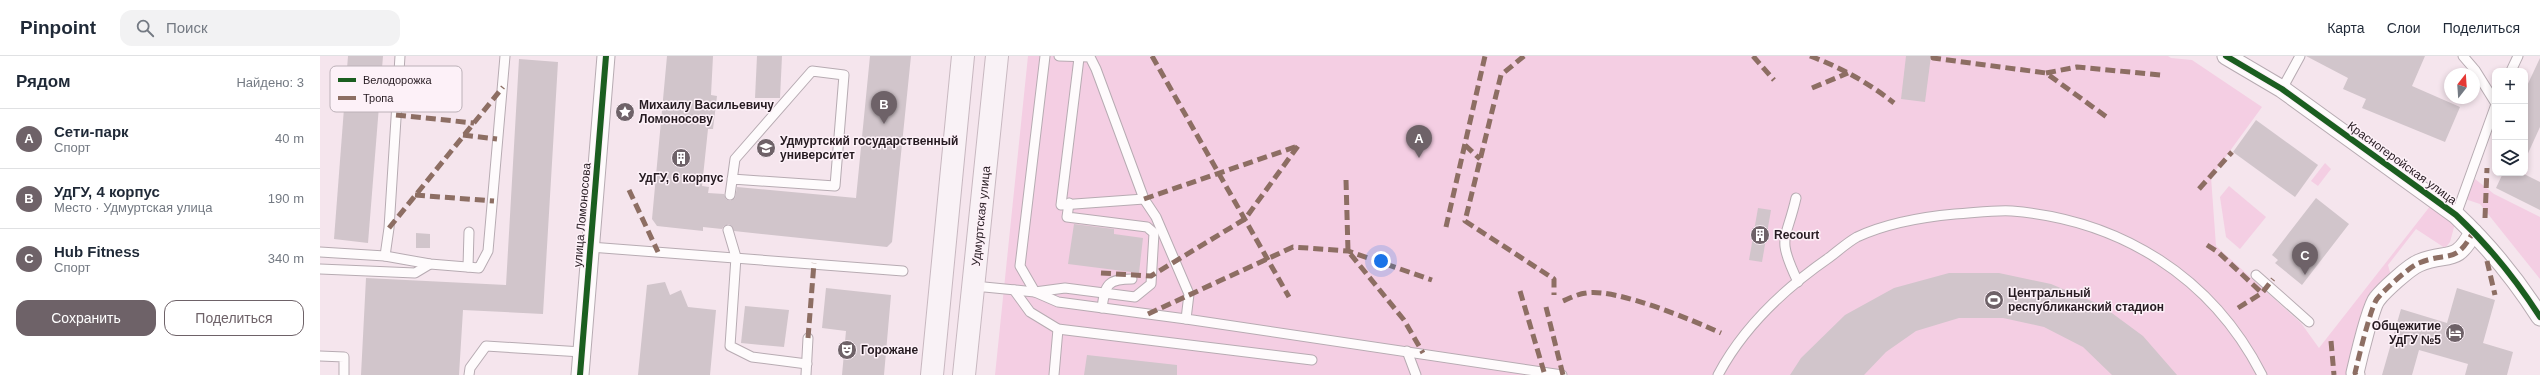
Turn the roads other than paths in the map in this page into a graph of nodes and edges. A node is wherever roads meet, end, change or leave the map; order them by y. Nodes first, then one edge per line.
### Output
1 (400, 56) edge
2 (505, 56) edge
3 (606, 56) edge
4 (963, 56) edge
5 (997, 56) edge
6 (1045, 56) edge
7 (1059, 56) edge
8 (2226, 56) edge
9 (2300, 56) edge
10 (2463, 56) edge
11 (2518, 56) edge
12 (1079, 58) junction
13 (399, 66) edge
14 (2512, 68) edge
15 (2282, 89) junction
16 (2492, 97) edge
17 (396, 112) edge
18 (2492, 115) edge
19 (732, 179) junction
20 (730, 195) dead end
21 (1796, 198) dead end
22 (1144, 199) junction
23 (1069, 203) junction
24 (2456, 216) junction
25 (728, 230) dead end
26 (469, 232) dead end
27 (2473, 232) junction
28 (590, 247) junction
29 (320, 252) edge
30 (385, 256) junction
31 (736, 258) junction
32 (430, 264) junction
33 (468, 267) junction
34 (320, 269) edge
35 (903, 271) dead end
36 (2256, 275) dead end
37 (1132, 278) dead end
38 (1798, 282) junction
39 (974, 286) junction
40 (1014, 290) junction
41 (1035, 292) junction
42 (1104, 293) junction
43 (2535, 300) edge
44 (1102, 308) junction
45 (2540, 317) edge
46 (1186, 319) junction
47 (2309, 322) dead end
48 (1058, 329) junction
49 (808, 338) dead end
50 (1407, 351) junction
51 (582, 352) junction
52 (320, 356) edge
53 (1312, 360) dead end
54 (807, 364) junction
55 (344, 375) edge
56 (469, 375) edge
57 (580, 375) edge
58 (806, 375) edge
59 (932, 375) edge
60 (964, 375) edge
61 (1054, 375) edge
62 (1416, 375) edge
63 (1562, 375) edge
64 (1718, 375) edge
65 (2262, 375) edge
66 (2356, 375) edge

1 - 13 lane
2 - 33 lane
3 - 28 street, улица Ломоносова
4 - 59 main road
5 - 39 main road, Удмуртская улица
6 - 41 lane
7 - 12 lane
8 - 15 street, Красногеройская улица
9 - 15 lane
10 - 16 lane
11 - 14 lane
12 - 22 lane
12 - 23 lane
15 - 24 street, Красногеройская улица
17 - 30 lane
18 - 24 lane
19 - 19 lane
19 - 20 lane
21 - 38 lane
22 - 23 lane
22 - 46 lane
23 - 42 lane
24 - 27 street, Красногеройская улица
25 - 31 lane
26 - 33 lane
27 - 43 street, Красногеройская улица
27 - 66 street
28 - 31 lane
28 - 51 street, улица Ломоносова
29 - 30 lane
30 - 32 lane
31 - 35 lane
31 - 54 lane
32 - 33 lane
32 - 34 lane
36 - 47 lane
37 - 42 lane
38 - 64 lane
38 - 65 lane
39 - 40 lane
39 - 60 main road, Удмуртская улица
40 - 41 lane
40 - 48 lane
41 - 42 lane
41 - 44 lane
42 - 44 lane
43 - 45 street, Красногеройская улица
44 - 46 lane
46 - 50 lane
48 - 53 lane
48 - 61 lane
49 - 54 lane
50 - 62 lane
50 - 63 lane
51 - 56 lane
51 - 57 street, улица Ломоносова
52 - 55 lane
54 - 58 lane

